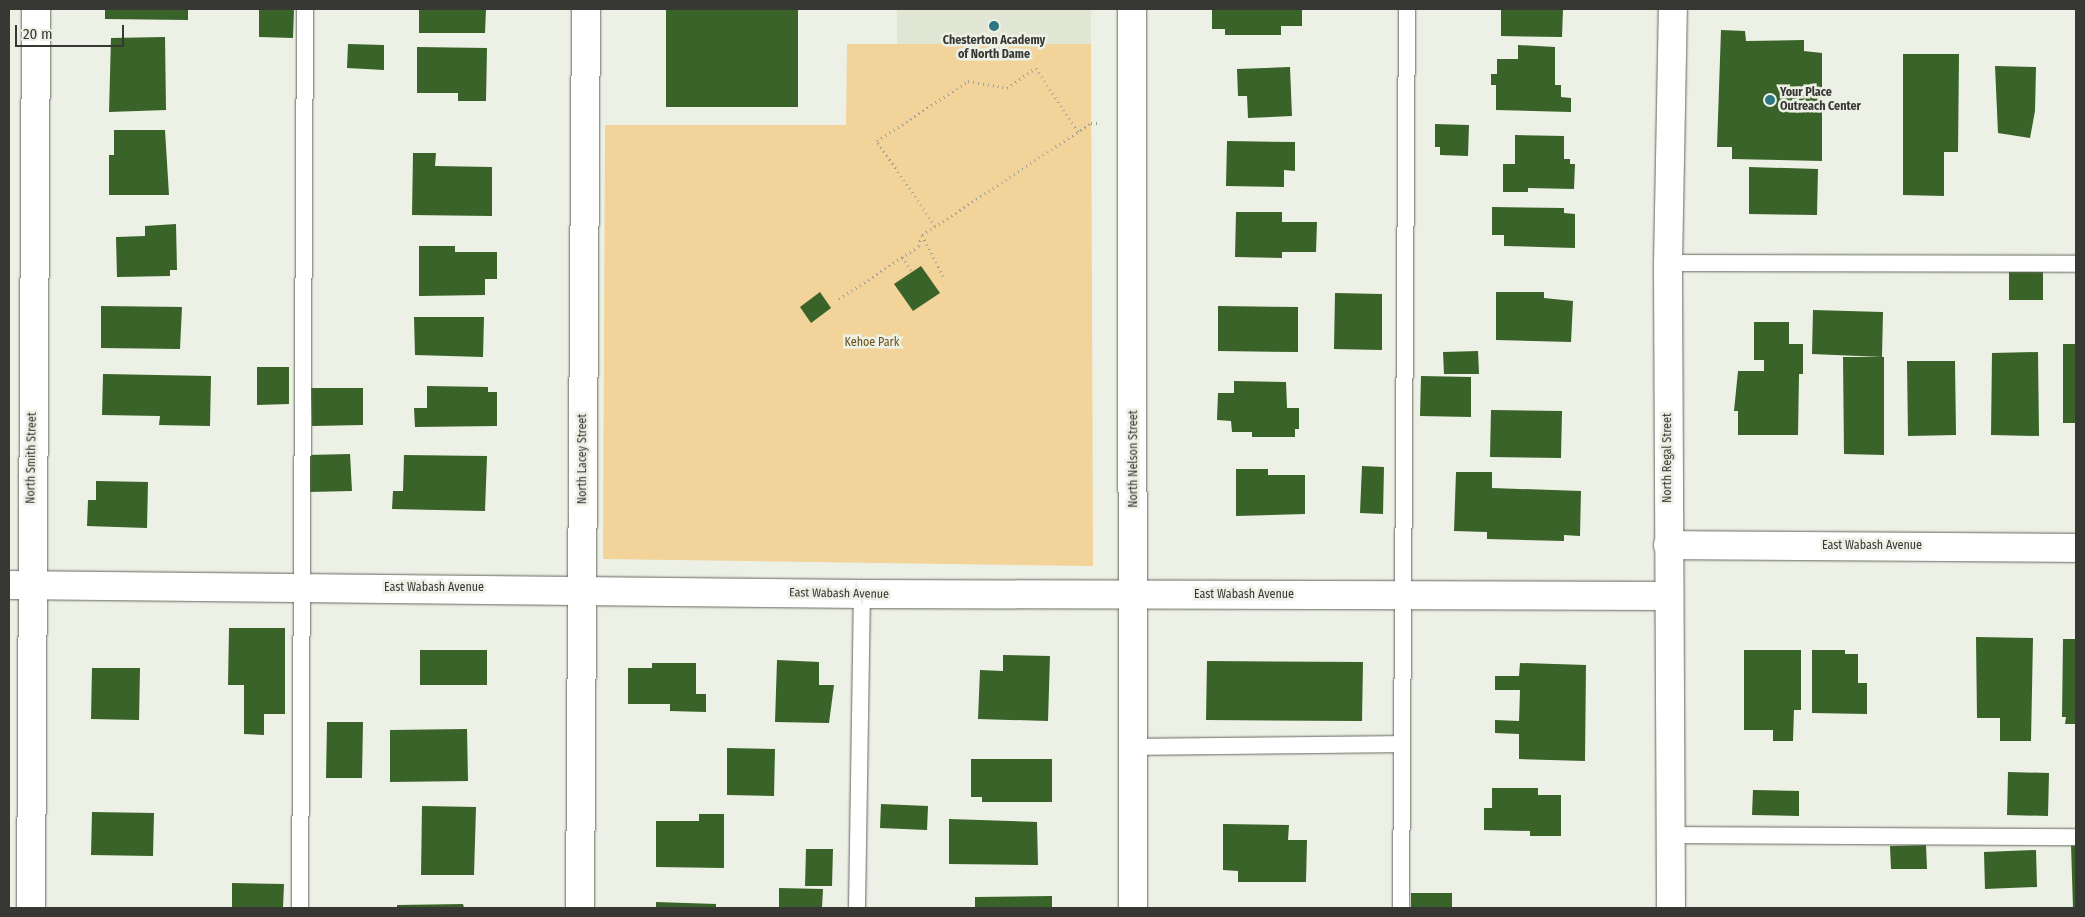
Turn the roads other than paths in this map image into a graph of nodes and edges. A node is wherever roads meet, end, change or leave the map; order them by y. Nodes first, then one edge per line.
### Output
1 (36, 9) edge
2 (305, 9) edge
3 (586, 9) edge
4 (1132, 9) edge
5 (1407, 9) edge
6 (1673, 9) edge
7 (1668, 263) junction
8 (2076, 264) edge
9 (1668, 545) junction
10 (2076, 548) edge
11 (20, 585) edge
12 (302, 587) junction
13 (582, 589) junction
14 (862, 594) junction
15 (1134, 594) junction
16 (1404, 596) junction
17 (1668, 596) junction
18 (1402, 744) junction
19 (1134, 747) junction
20 (1671, 834) junction
21 (2076, 837) edge
22 (31, 908) edge
23 (300, 908) edge
24 (580, 908) edge
25 (857, 908) edge
26 (1133, 908) edge
27 (1401, 908) edge
28 (1671, 908) edge

1 - 11 street, North Smith Street
2 - 12 lane
3 - 13 street, North Lacey Street
4 - 15 street, North Nelson Street
5 - 16 lane
6 - 7 street, North Regal Street
7 - 8 lane
7 - 9 street, North Regal Street
9 - 10 street, East Wabash Avenue
9 - 17 street, North Regal Street
11 - 12 street, East Wabash Avenue
11 - 22 street, North Smith Street
12 - 13 street, East Wabash Avenue
12 - 23 lane
13 - 14 street, East Wabash Avenue
13 - 24 street, North Lacey Street
14 - 15 street, East Wabash Avenue
14 - 25 lane
15 - 16 street, East Wabash Avenue
15 - 19 street, North Nelson Street
16 - 17 street, East Wabash Avenue
16 - 18 lane
17 - 20 street, North Regal Street
18 - 19 lane
18 - 27 lane
19 - 26 street, North Nelson Street
20 - 21 lane
20 - 28 street, North Regal Street

